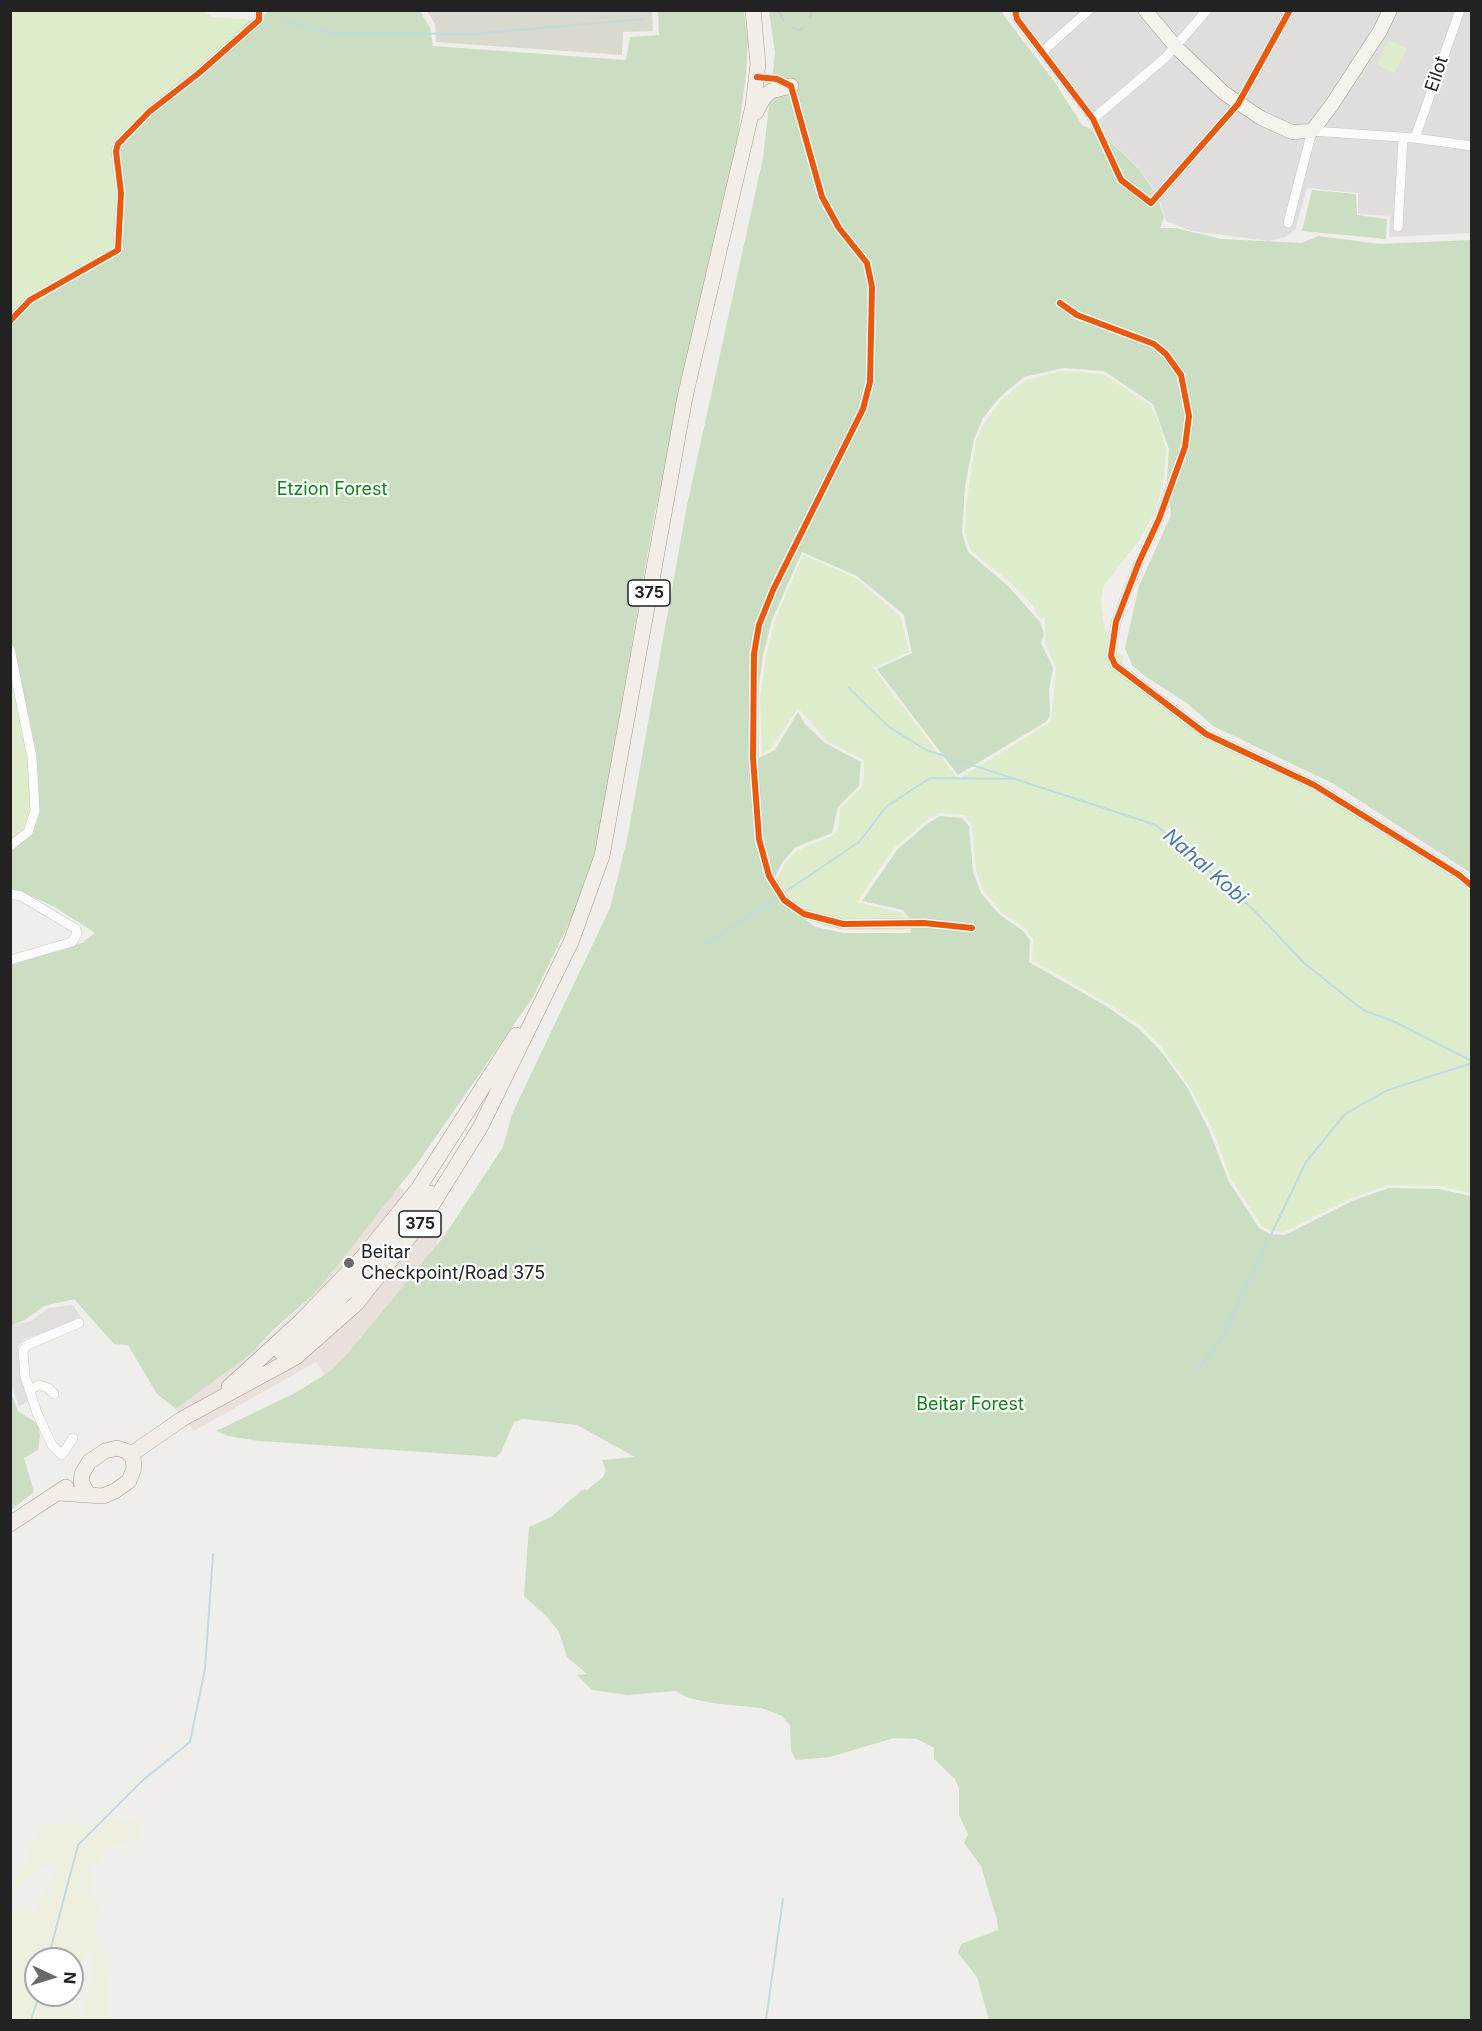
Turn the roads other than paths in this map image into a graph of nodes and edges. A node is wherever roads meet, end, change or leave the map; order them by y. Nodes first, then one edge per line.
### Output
1 (259, 10) edge
2 (753, 10) edge
3 (1015, 10) edge
4 (1089, 10) edge
5 (1145, 10) edge
6 (1207, 10) edge
7 (1290, 10) edge
8 (1390, 10) edge
9 (1460, 10) edge
10 (1176, 46) junction
11 (1043, 51) junction
12 (757, 78) junction
13 (791, 86) junction
14 (1238, 104) junction
15 (1093, 119) junction
16 (1312, 131) junction
17 (747, 135) junction
18 (1403, 138) junction
19 (1415, 138) junction
20 (1472, 146) edge
21 (1288, 223) dead end
22 (1398, 227) dead end
23 (1060, 303) dead end
24 (10, 321) edge
25 (10, 649) edge
26 (10, 846) edge
27 (1472, 886) edge
28 (10, 894) edge
29 (972, 928) dead end
30 (10, 960) edge
31 (555, 975) junction
32 (79, 1323) dead end
33 (29, 1390) junction
34 (54, 1394) dead end
35 (207, 1406) junction
36 (73, 1438) dead end
37 (130, 1455) junction
38 (82, 1473) junction
39 (59, 1493) junction
40 (88, 1494) junction
41 (10, 1524) edge

1 - 24 street
2 - 12 main road, 375
3 - 11 street
4 - 11 street
5 - 10 street
6 - 10 street
7 - 14 street
8 - 16 street
9 - 19 street, Eilot
10 - 14 street
10 - 15 street
11 - 15 street
12 - 13 street
12 - 17 main road, 375
13 - 17 main road
13 - 29 street
14 - 15 street
14 - 16 street
16 - 18 street
16 - 21 street
17 - 31 main road, 375
18 - 19 street
18 - 22 street
19 - 20 street
23 - 27 street
25 - 26 street
28 - 30 street
31 - 35 main road
31 - 35 main road, 375
32 - 33 street
33 - 34 street
33 - 36 street
35 - 37 main road
37 - 38 main road
37 - 40 main road
38 - 39 main road
38 - 40 main road
39 - 40 main road
39 - 41 main road

